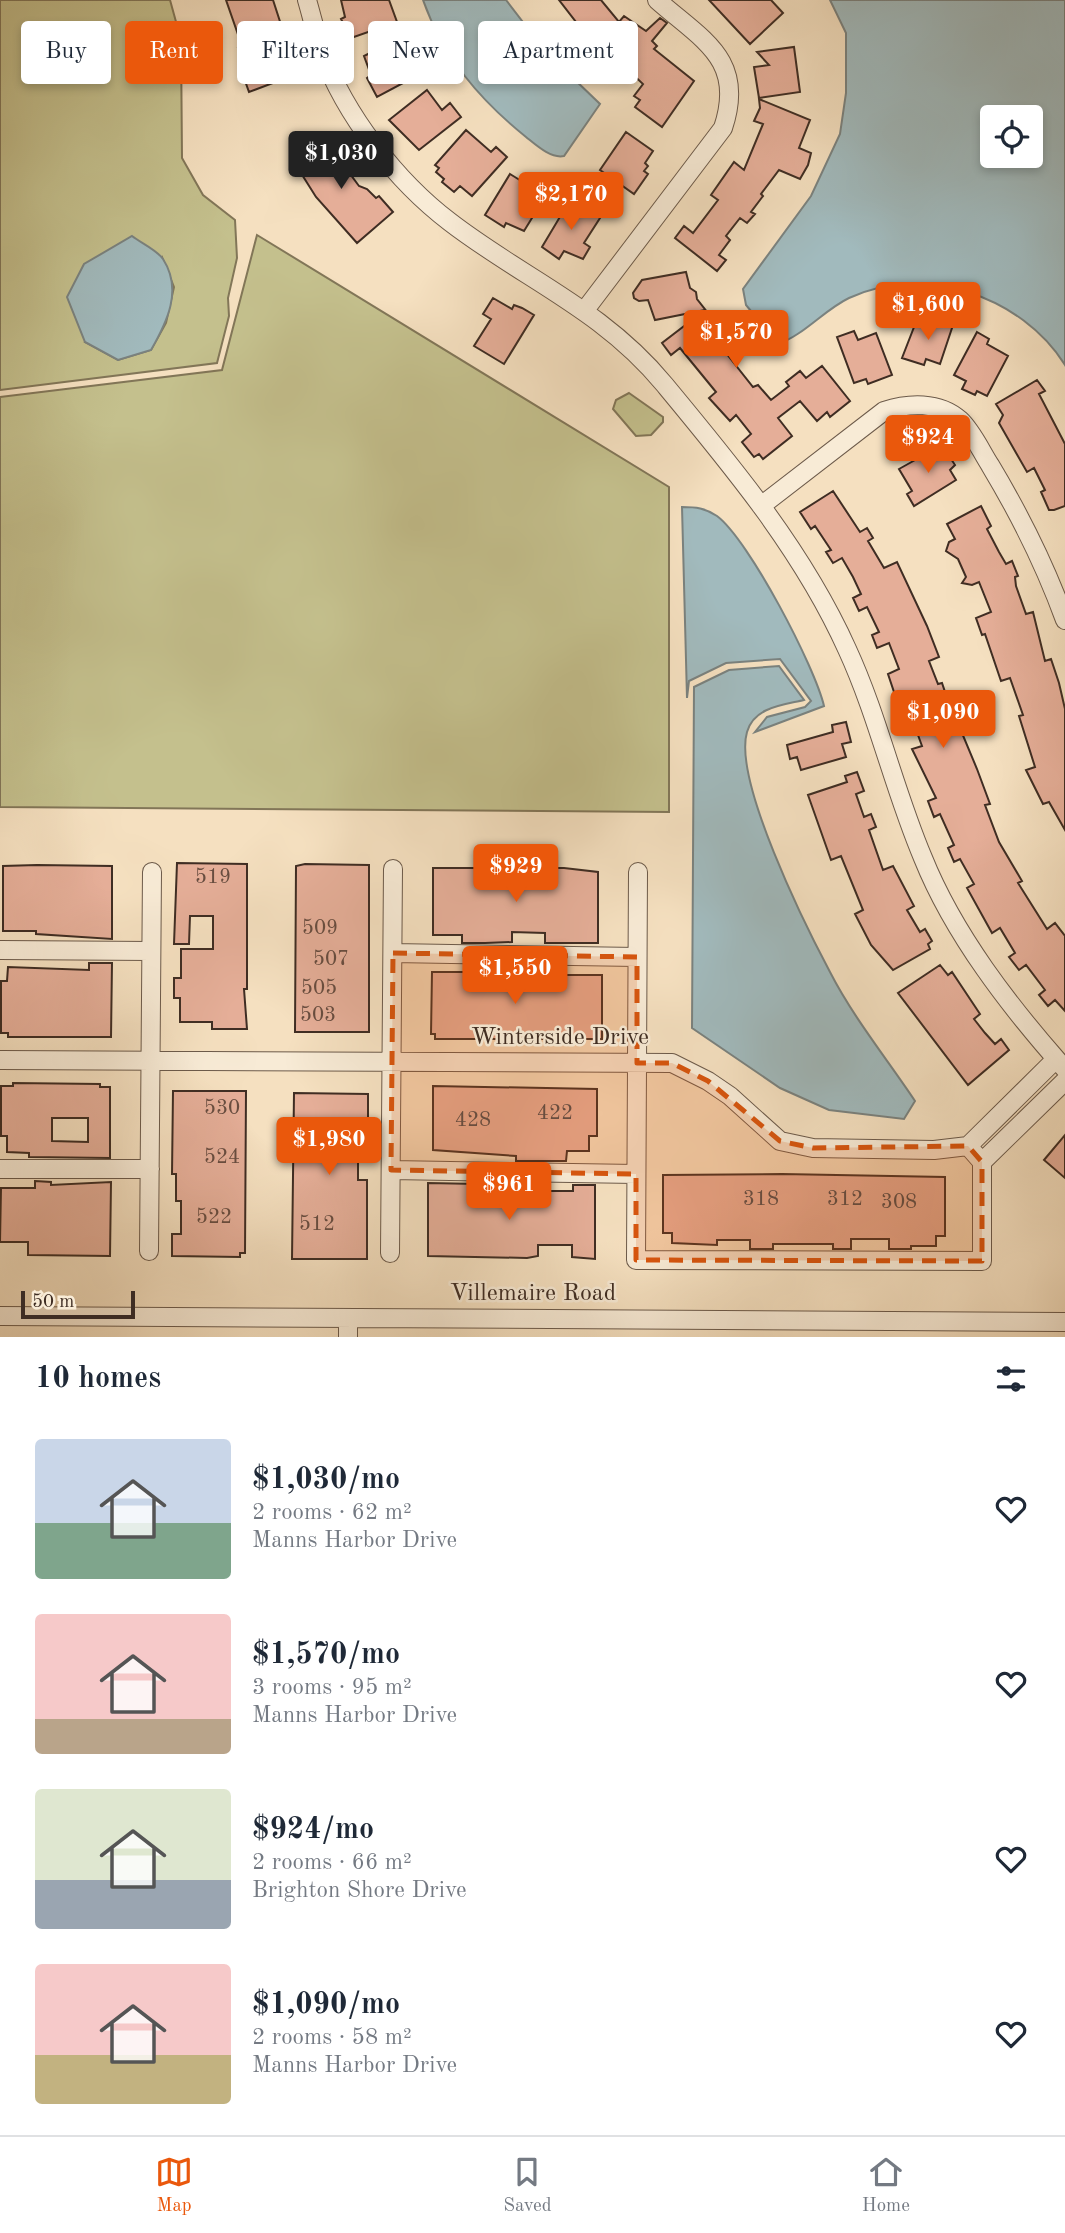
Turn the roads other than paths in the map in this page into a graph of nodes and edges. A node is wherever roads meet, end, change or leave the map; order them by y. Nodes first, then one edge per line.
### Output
1 (307, 0) edge
2 (657, 0) edge
3 (585, 310) junction
4 (761, 506) junction
5 (1065, 620) edge
6 (393, 869) dead end
7 (152, 872) dead end
8 (638, 873) dead end
9 (0, 950) edge
10 (151, 951) junction
11 (393, 953) junction
12 (637, 957) junction
13 (0, 1060) edge
14 (150, 1060) junction
15 (392, 1062) junction
16 (637, 1063) junction
17 (1060, 1064) edge
18 (1065, 1081) edge
19 (968, 1146) junction
20 (982, 1162) junction
21 (0, 1169) edge
22 (150, 1169) junction
23 (391, 1170) junction
24 (636, 1174) junction
25 (149, 1251) dead end
26 (390, 1253) dead end
27 (0, 1316) edge
28 (348, 1318) junction
29 (382, 1318) junction
30 (1065, 1322) edge
31 (348, 1337) edge
32 (382, 1337) edge

1 - 3 street
2 - 3 street
3 - 4 street
4 - 5 street
4 - 17 street
6 - 11 street
7 - 10 street
8 - 12 street
9 - 10 street
10 - 14 street
11 - 12 street
11 - 15 street
12 - 16 street
13 - 14 street, Winterside Drive
14 - 15 street, Winterside Drive
14 - 22 street
15 - 16 street, Winterside Drive
15 - 23 street
16 - 19 street, Winterside Drive
16 - 24 street
17 - 19 street
18 - 20 street
19 - 20 street
20 - 24 street
21 - 22 street
22 - 25 street
23 - 24 street
23 - 26 street
27 - 28 street, Villemaire Road
28 - 29 street, Villemaire Road
28 - 31 street
29 - 30 street, Villemaire Road
29 - 32 street

